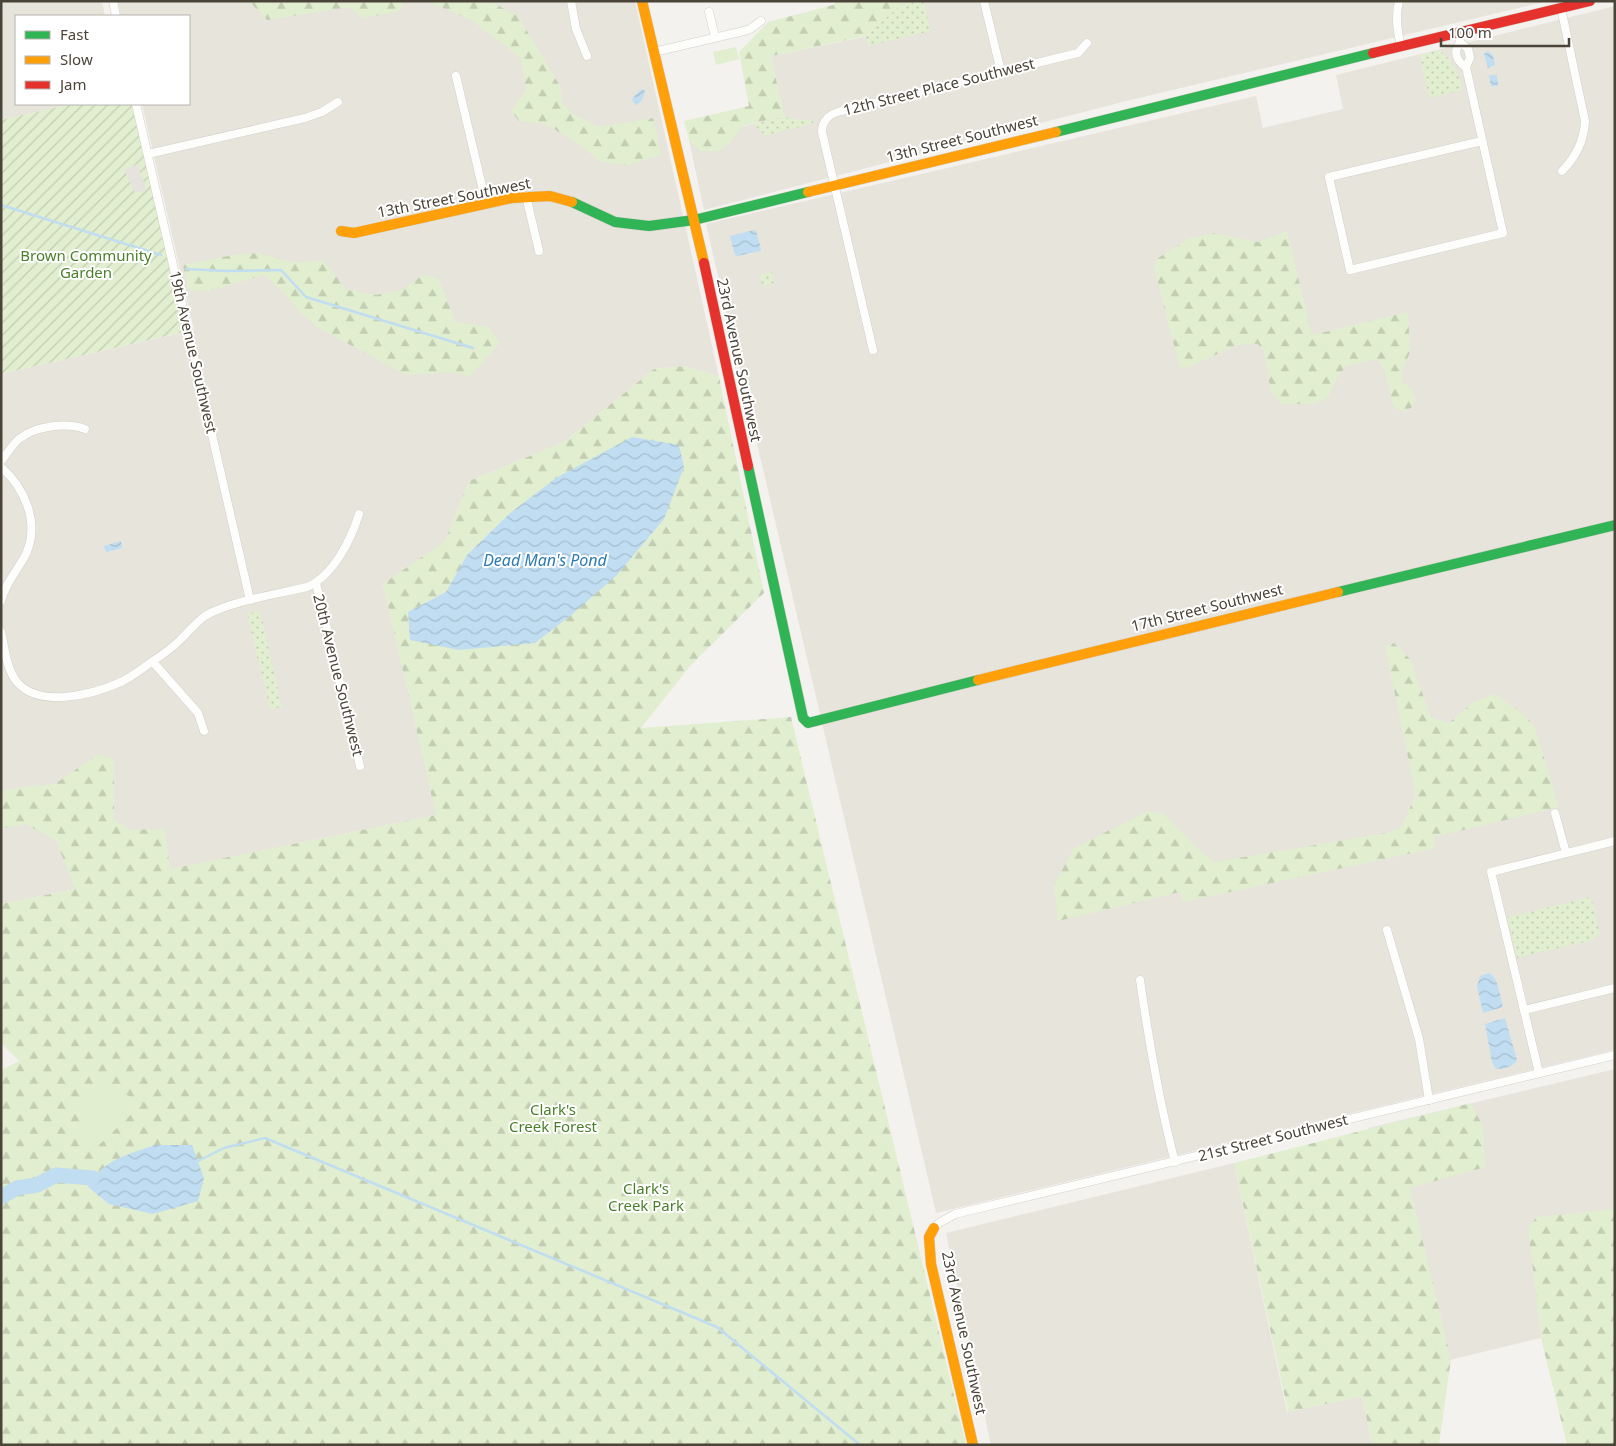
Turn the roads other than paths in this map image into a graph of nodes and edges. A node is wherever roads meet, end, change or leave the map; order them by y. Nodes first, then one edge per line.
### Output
1 (113, 1) edge
2 (571, 1) edge
3 (642, 1) edge
4 (984, 1) edge
5 (1399, 1) edge
6 (1590, 1) edge
7 (1561, 8) junction
8 (709, 12) dead end
9 (116, 15) edge
10 (761, 21) dead end
11 (1459, 37) junction
12 (715, 38) junction
13 (1087, 42) dead end
14 (1402, 46) junction
15 (654, 52) junction
16 (587, 56) dead end
17 (1466, 68) junction
18 (1001, 72) junction
19 (456, 76) dead end
20 (338, 102) dead end
21 (136, 105) edge
22 (1482, 141) junction
23 (148, 154) junction
24 (1562, 171) dead end
25 (835, 185) junction
26 (526, 196) junction
27 (486, 203) junction
28 (694, 220) junction
29 (341, 231) dead end
30 (540, 251) dead end
31 (873, 350) dead end
32 (85, 428) dead end
33 (1, 461) edge
34 (1, 468) edge
35 (358, 514) dead end
36 (1615, 525) edge
37 (316, 583) junction
38 (250, 600) junction
39 (1, 602) edge
40 (1, 632) edge
41 (153, 662) junction
42 (808, 723) joint
43 (204, 732) dead end
44 (360, 766) dead end
45 (1555, 813) dead end
46 (1615, 841) edge
47 (1566, 853) junction
48 (1387, 930) dead end
49 (1140, 980) dead end
50 (1615, 988) edge
51 (1524, 1010) junction
52 (1615, 1055) edge
53 (1539, 1074) junction
54 (1429, 1100) junction
55 (1175, 1162) junction
56 (934, 1228) joint
57 (973, 1445) edge

1 - 9 street
2 - 16 street
3 - 15 street, 23rd Avenue Southwest
4 - 18 street
5 - 14 street
6 - 7 street, 13th Street Southwest
7 - 11 street, 13th Street Southwest
7 - 24 street
8 - 12 street
10 - 12 street
11 - 14 street, 13th Street Southwest
11 - 17 street
11 - 17 street
12 - 15 street
13 - 18 street, 12th Street Place Southwest
14 - 25 street, 13th Street Southwest
15 - 28 street, 23rd Avenue Southwest
17 - 22 street
18 - 25 street, 12th Street Place Southwest
19 - 27 street
20 - 23 street
21 - 23 street, 19th Avenue Southwest
22 - 22 street
23 - 38 street, 19th Avenue Southwest
25 - 28 street, 13th Street Southwest
25 - 31 street
26 - 27 street, 13th Street Southwest
26 - 28 street, 13th Street Southwest
26 - 30 street
27 - 29 street, 13th Street Southwest
28 - 42 street, 23rd Avenue Southwest
32 - 33 street
34 - 39 street
35 - 37 street
36 - 42 street, 17th Street Southwest
37 - 38 street
37 - 44 street, 20th Avenue Southwest
38 - 41 street
40 - 41 street
41 - 43 street
45 - 47 street
46 - 47 street
47 - 51 street
48 - 54 street
49 - 55 street
50 - 51 street
51 - 53 street
52 - 53 street, 21st Street Southwest
53 - 54 street, 21st Street Southwest
54 - 55 street, 21st Street Southwest
55 - 56 street, 21st Street Southwest
56 - 57 street, 23rd Avenue Southwest

